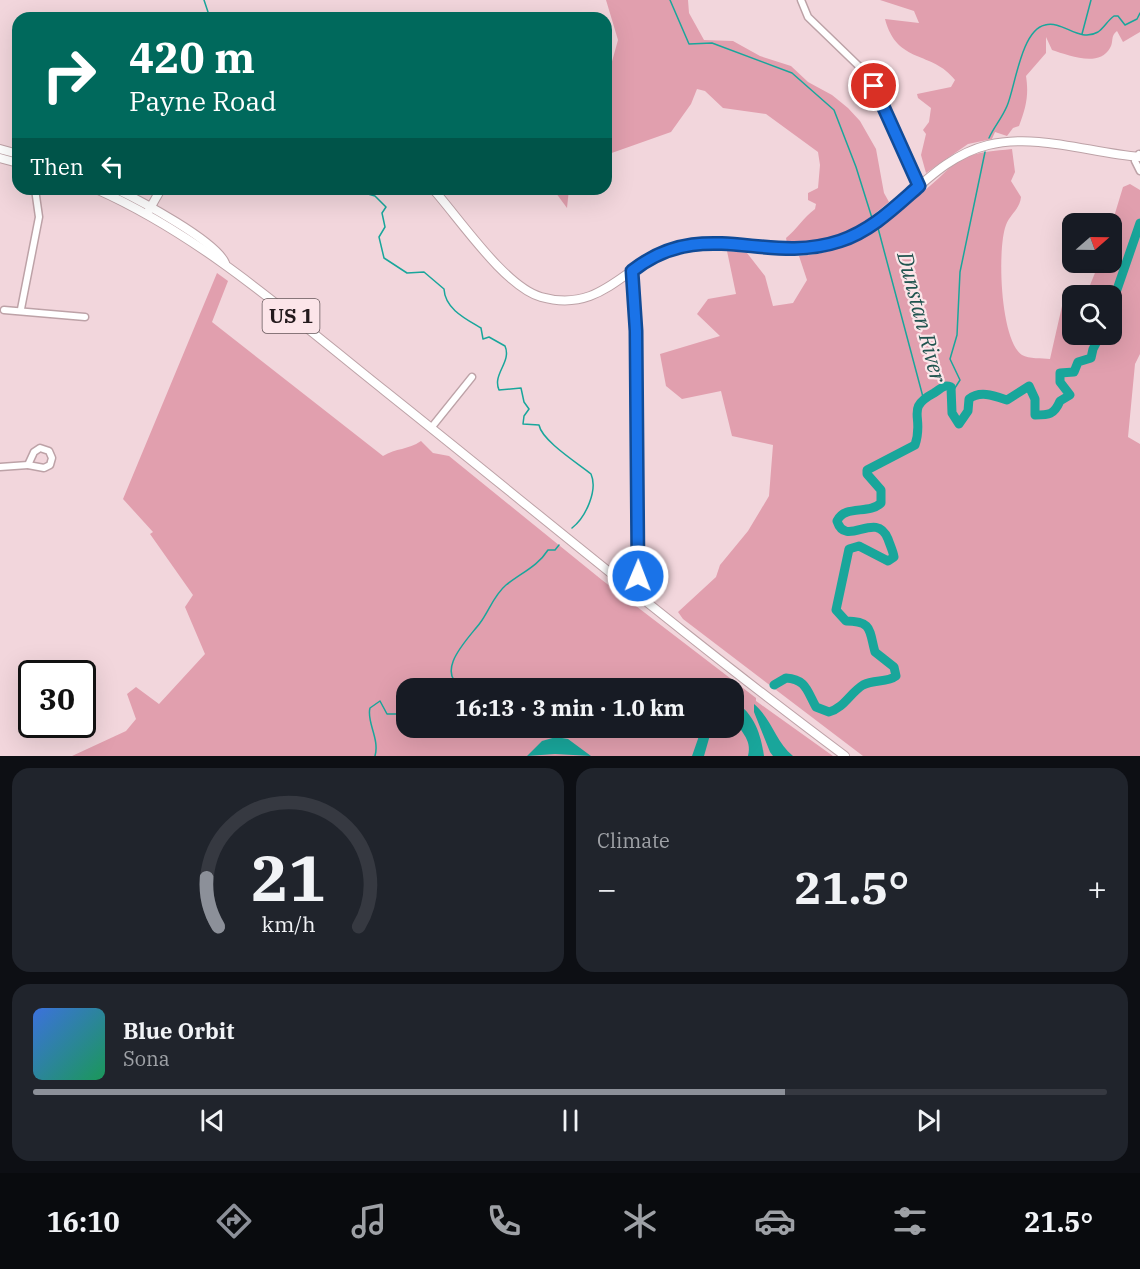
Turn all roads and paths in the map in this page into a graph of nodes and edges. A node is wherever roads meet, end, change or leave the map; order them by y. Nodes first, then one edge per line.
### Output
1 (801, 0) edge
2 (1138, 156) edge
3 (1140, 171) edge
4 (919, 186) junction
5 (36, 195) edge
6 (111, 195) edge
7 (125, 195) edge
8 (158, 195) edge
9 (439, 195) edge
10 (149, 210) junction
11 (632, 271) junction
12 (21, 309) junction
13 (4, 310) dead end
14 (85, 317) dead end
15 (472, 377) dead end
16 (431, 428) junction
17 (28, 465) dead end
18 (0, 466) edge
19 (633, 590) junction
20 (845, 756) edge

1 - 4 street
2 - 3 street
2 - 4 main road
4 - 11 main road
5 - 12 street
6 - 10 main road, US 1
7 - 10 main road, US 1
8 - 10 main road
9 - 11 main road
10 - 16 main road, US 1
11 - 19 street
12 - 13 street
12 - 14 street
15 - 16 street
16 - 19 main road, US 1
17 - 18 street
19 - 20 main road, US 1

